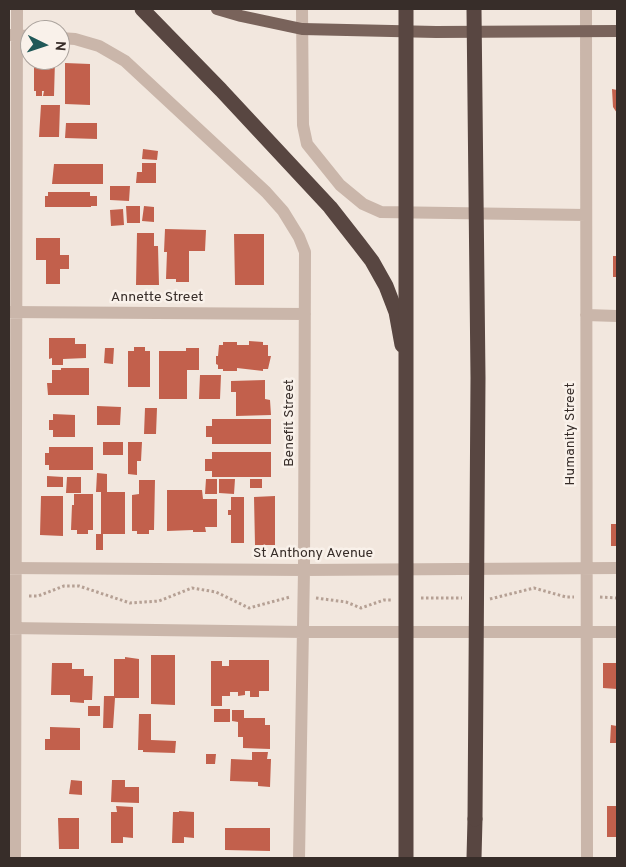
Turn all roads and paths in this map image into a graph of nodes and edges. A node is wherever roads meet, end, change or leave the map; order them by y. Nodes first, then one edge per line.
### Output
1 (17, 9) edge
2 (142, 9) edge
3 (217, 9) edge
4 (302, 9) edge
5 (406, 9) edge
6 (474, 9) edge
7 (586, 9) edge
8 (302, 29) junction
9 (586, 31) junction
10 (617, 31) edge
11 (12, 35) edge
12 (70, 39) edge
13 (586, 215) junction
14 (12, 312) edge
15 (305, 314) junction
16 (586, 315) junction
17 (617, 316) edge
18 (405, 363) junction
19 (12, 568) edge
20 (586, 568) junction
21 (617, 568) edge
22 (304, 570) junction
23 (15, 596) junction
24 (304, 598) junction
25 (12, 628) edge
26 (303, 632) junction
27 (586, 632) junction
28 (617, 632) edge
29 (15, 858) edge
30 (299, 858) edge
31 (406, 858) edge
32 (474, 858) edge
33 (586, 858) edge

1 - 11 street
2 - 18 highway, bridge
3 - 8 main road
4 - 8 street
5 - 18 highway, bridge
6 - 32 highway, bridge
7 - 9 street, Humanity Street
8 - 9 main road
8 - 13 street
9 - 10 main road
9 - 13 street, Humanity Street
11 - 14 street
12 - 15 street, Benefit Street
13 - 16 street, Humanity Street
14 - 15 street, Annette Street
14 - 19 street
15 - 22 street, Benefit Street
16 - 17 street
16 - 20 street, Humanity Street
18 - 31 highway, bridge
19 - 22 street, St Anthony Avenue
19 - 23 street
20 - 21 street, St Anthony Avenue
20 - 22 street, St Anthony Avenue
20 - 27 street, Humanity Street
22 - 24 street, Benefit Street
23 - 24 path
23 - 25 street
24 - 26 street, Benefit Street
25 - 26 street
25 - 29 street
26 - 27 street
26 - 30 street, Benefit Street
27 - 28 street
27 - 33 street, Humanity Street

